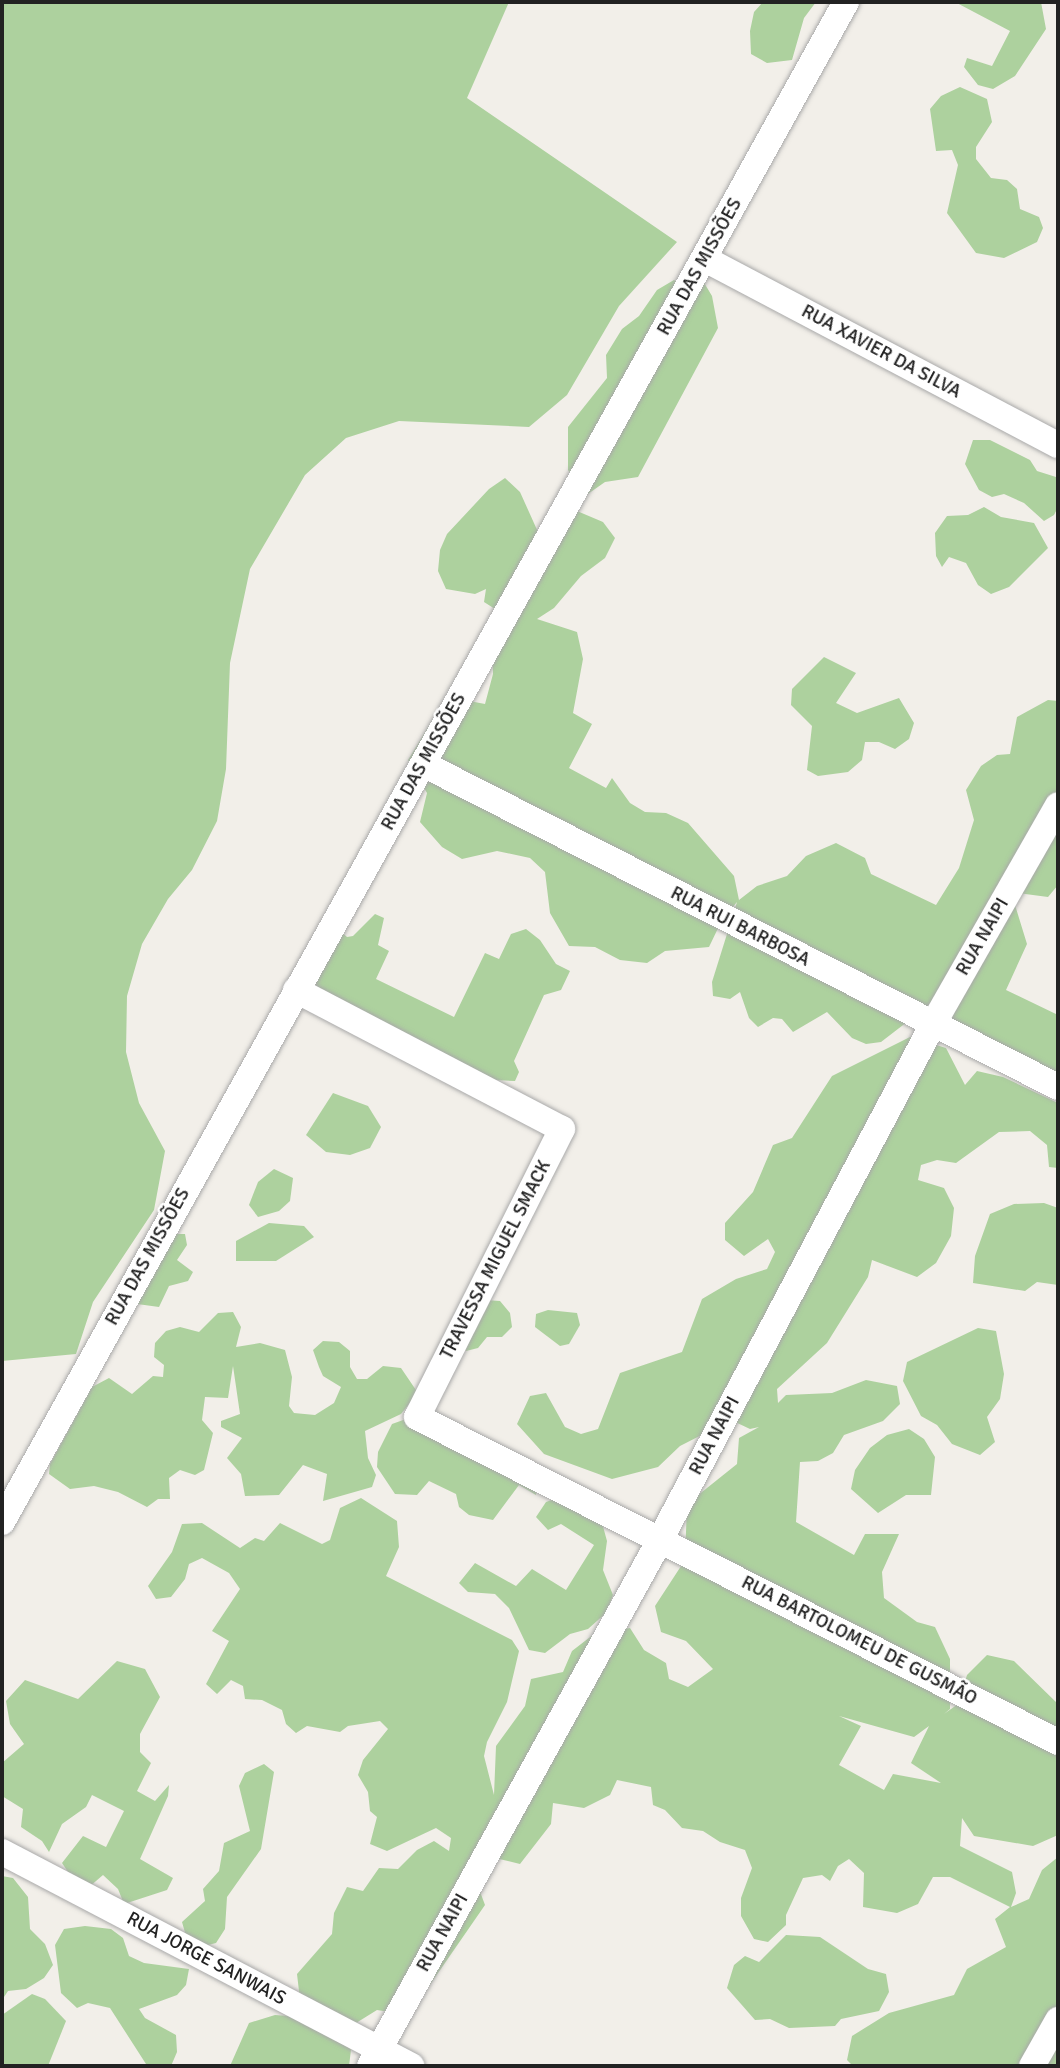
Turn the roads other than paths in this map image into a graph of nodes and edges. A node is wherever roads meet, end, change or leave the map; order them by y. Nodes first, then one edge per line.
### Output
1 (846, 2) edge
2 (705, 260) junction
3 (1058, 445) edge
4 (423, 764) junction
5 (1058, 805) edge
6 (296, 990) junction
7 (932, 1026) junction
8 (1058, 1087) edge
9 (2, 1522) edge
10 (660, 1540) junction
11 (1058, 1742) edge
12 (2, 1852) edge
13 (1058, 2020) edge
14 (374, 2058) edge
15 (411, 2066) edge
16 (1032, 2066) edge

1 - 2 street, RUA DAS MISSÕES
2 - 3 street, RUA XAVIER DA SILVA
2 - 4 street, RUA DAS MISSÕES
4 - 6 street, RUA DAS MISSÕES
4 - 7 street, RUA RUI BARBOSA
5 - 7 street, RUA NAIPI
6 - 9 street, RUA DAS MISSÕES
6 - 10 street, TRAVESSA MIGUEL SMACK
7 - 8 street, RUA RUI BARBOSA
7 - 10 street, RUA NAIPI
10 - 11 street, RUA BARTOLOMEU DE GUSMÃO
10 - 14 street, RUA NAIPI
12 - 14 street, RUA JORGE SANWAIS
13 - 16 street
14 - 15 street, RUA JORGE SANWAIS

